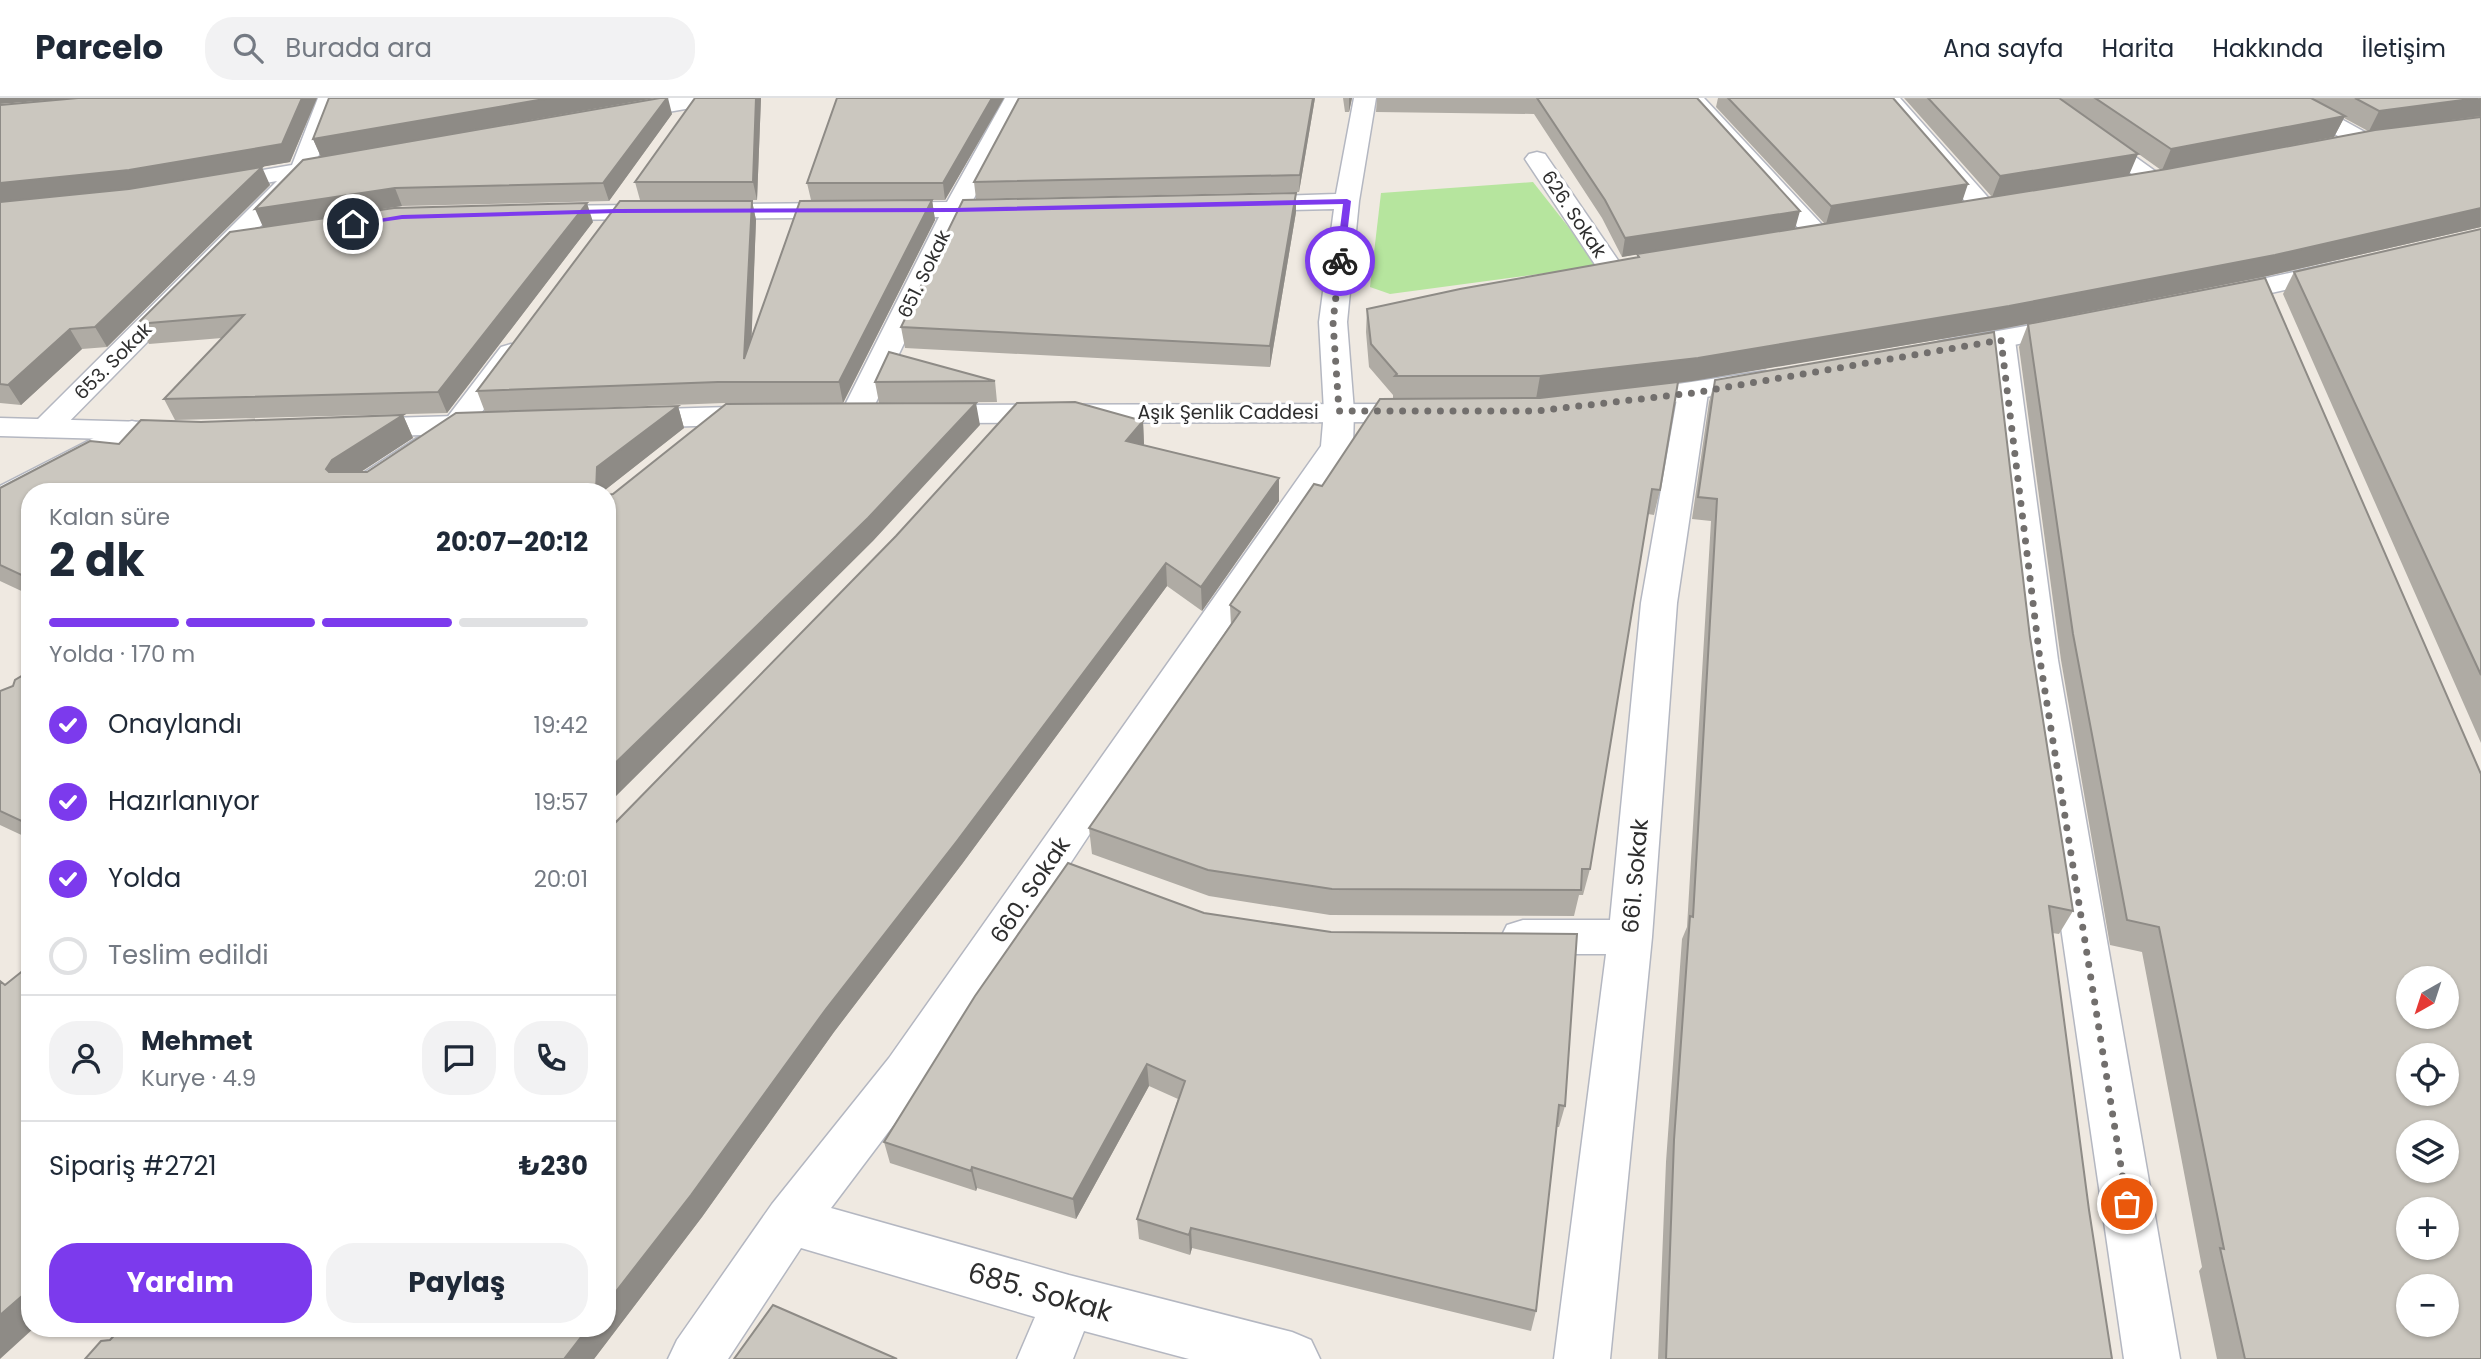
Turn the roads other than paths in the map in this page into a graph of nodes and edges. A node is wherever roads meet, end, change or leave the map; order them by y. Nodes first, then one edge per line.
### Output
1 (329, 98) edge
2 (1016, 98) edge
3 (1365, 98) edge
4 (1693, 98) edge
5 (1888, 98) edge
6 (2039, 98) edge
7 (2287, 98) edge
8 (702, 99) edge
9 (591, 119) edge
10 (672, 133) edge
11 (2390, 138) edge
12 (2364, 141) junction
13 (2325, 149) edge
14 (367, 159) edge
15 (1537, 159) dead end
16 (302, 170) junction
17 (2183, 176) edge
18 (2157, 181) junction
19 (2118, 187) edge
20 (193, 189) edge
21 (633, 189) dead end
22 (1347, 201) junction
23 (2014, 202) edge
24 (1225, 204) edge
25 (1036, 208) edge
26 (1984, 208) junction
27 (955, 210) junction
28 (617, 211) junction
29 (1958, 212) edge
30 (509, 214) edge
31 (1843, 231) edge
32 (601, 233) edge
33 (1818, 235) junction
34 (271, 236) edge
35 (1790, 239) edge
36 (232, 242) junction
37 (2372, 263) edge
38 (1639, 264) edge
39 (1611, 269) junction
40 (1585, 274) edge
41 (2185, 304) edge
42 (1359, 317) dead end
43 (2106, 319) edge
44 (1333, 322) junction
45 (529, 329) edge
46 (2001, 340) junction
47 (1920, 354) edge
48 (1787, 377) edge
49 (1693, 393) junction
50 (1601, 404) edge
51 (1339, 411) junction
52 (1448, 412) edge
53 (1011, 413) junction
54 (865, 414) joint
55 (724, 415) junction
56 (790, 415) edge
57 (604, 420) edge
58 (524, 423) edge
59 (457, 425) junction
60 (0, 426) edge
61 (46, 428) junction
62 (321, 429) edge
63 (132, 430) junction
64 (213, 433) edge
65 (984, 443) edge
66 (681, 449) edge
67 (31, 483) edge
68 (370, 483) edge
69 (21, 488) edge
70 (0, 499) edge
71 (1480, 936) edge
72 (1630, 937) junction
73 (790, 1221) junction
74 (1069, 1301) junction
75 (696, 1359) edge
76 (1045, 1359) edge
77 (1292, 1359) edge
78 (1582, 1359) edge
79 (2152, 1359) edge

1 - 16 street, 653. Sokak
2 - 27 street, 651. Sokak
3 - 22 street, 660. Sokak
4 - 33 street
5 - 26 street
6 - 18 street
7 - 12 street
8 - 9 street
8 - 10 street
11 - 12 street
12 - 13 street
14 - 16 street
15 - 39 street, 626. Sokak
16 - 20 street
16 - 36 street, 653. Sokak
17 - 18 street
18 - 19 street
21 - 28 street
22 - 24 street
22 - 44 street, 660. Sokak
23 - 26 street
25 - 27 street
26 - 29 street
27 - 28 street
27 - 54 street, 651. Sokak
28 - 30 street
28 - 32 street
31 - 33 street
33 - 35 street
34 - 36 street
36 - 61 street, 653. Sokak
37 - 41 street
38 - 39 street
39 - 40 street
42 - 44 street
43 - 46 street
44 - 51 street, 660. Sokak
45 - 59 street
46 - 47 street
46 - 79 street
48 - 49 street
49 - 50 street
49 - 72 street, 661. Sokak
51 - 52 street, Aşık Şenlik Caddesi
51 - 53 street, Aşık Şenlik Caddesi
51 - 73 street, 660. Sokak
53 - 54 street, Aşık Şenlik Caddesi
53 - 65 street
55 - 56 street
55 - 57 street
55 - 66 street
58 - 59 street
59 - 62 street
59 - 68 street
60 - 61 street
61 - 63 street
63 - 64 street
63 - 67 street
69 - 70 street
71 - 72 street
72 - 78 street, 661. Sokak
73 - 74 street, 685. Sokak
73 - 75 street, 660. Sokak
74 - 76 street
74 - 77 street, 685. Sokak

